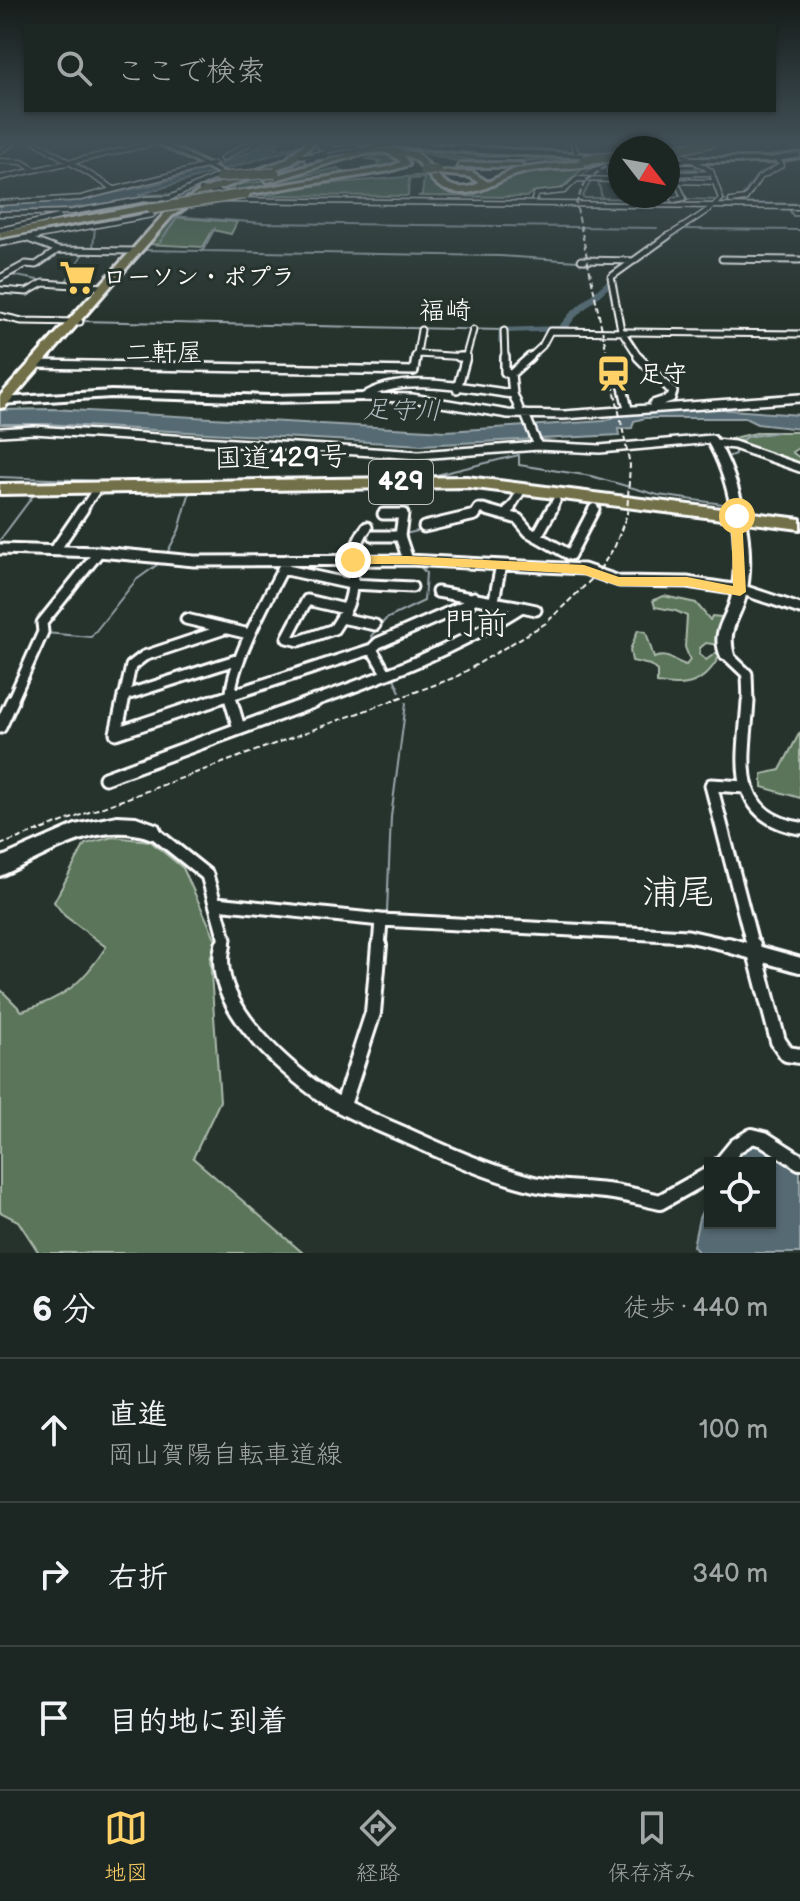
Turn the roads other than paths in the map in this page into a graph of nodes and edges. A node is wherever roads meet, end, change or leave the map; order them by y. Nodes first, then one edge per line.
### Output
1 (45, 200) edge
2 (137, 200) edge
3 (171, 200) edge
4 (178, 200) edge
5 (181, 200) edge
6 (358, 200) edge
7 (475, 200) edge
8 (513, 200) edge
9 (694, 200) edge
10 (718, 200) edge
11 (737, 200) edge
12 (505, 201) junction
13 (680, 201) edge
14 (706, 202) junction
15 (0, 203) edge
16 (718, 204) junction
17 (800, 205) edge
18 (108, 206) junction
19 (49, 213) junction
20 (0, 214) edge
21 (77, 215) junction
22 (3, 234) edge
23 (25, 238) junction
24 (58, 250) junction
25 (137, 251) junction
26 (722, 259) dead end
27 (581, 260) dead end
28 (800, 260) edge
29 (634, 261) junction
30 (4, 276) edge
31 (105, 287) junction
32 (0, 290) edge
33 (1, 317) edge
34 (77, 322) junction
35 (421, 330) dead end
36 (473, 330) dead end
37 (504, 331) dead end
38 (622, 332) junction
39 (800, 334) edge
40 (418, 354) junction
41 (465, 357) junction
42 (36, 364) junction
43 (401, 371) junction
44 (511, 375) junction
45 (399, 383) junction
46 (622, 383) dead end
47 (457, 389) junction
48 (513, 394) junction
49 (364, 397) junction
50 (800, 398) edge
51 (1, 402) edge
52 (641, 408) junction
53 (628, 409) junction
54 (524, 415) junction
55 (0, 432) edge
56 (713, 441) junction
57 (537, 445) junction
58 (800, 468) edge
59 (98, 487) junction
60 (523, 488) junction
61 (0, 489) edge
62 (556, 501) dead end
63 (594, 508) dead end
64 (383, 514) dead end
65 (507, 514) junction
66 (737, 516) junction
67 (800, 524) edge
68 (367, 527) dead end
69 (424, 527) dead end
70 (374, 536) dead end
71 (400, 536) junction
72 (537, 536) junction
73 (0, 549) edge
74 (55, 550) junction
75 (99, 552) junction
76 (353, 560) junction
77 (408, 560) junction
78 (284, 564) junction
79 (501, 565) junction
80 (351, 584) junction
81 (412, 587) dead end
82 (437, 592) dead end
83 (740, 592) junction
84 (474, 597) junction
85 (494, 600) junction
86 (522, 607) junction
87 (800, 609) edge
88 (536, 610) dead end
89 (343, 614) junction
90 (186, 619) dead end
91 (375, 625) dead end
92 (225, 629) junction
93 (249, 634) junction
94 (375, 647) junction
95 (727, 655) joint
96 (239, 659) junction
97 (389, 672) junction
98 (229, 695) junction
99 (123, 696) junction
100 (0, 727) edge
101 (239, 728) junction
102 (105, 778) dead end
103 (745, 787) junction
104 (152, 831) joint
105 (798, 831) edge
106 (0, 867) edge
107 (216, 903) junction
108 (381, 920) junction
109 (752, 950) junction
110 (800, 965) edge
111 (800, 1056) edge
112 (343, 1105) junction
113 (727, 1157) edge
114 (800, 1162) edge
115 (704, 1178) edge

1 - 15 street
2 - 18 street
3 - 22 highway
4 - 23 street
5 - 25 highway
6 - 12 street
7 - 12 street
8 - 12 street
9 - 14 street
10 - 16 street
11 - 16 street
12 - 16 street
13 - 14 street
14 - 16 street
16 - 17 street
16 - 29 street
18 - 19 street
18 - 21 street
19 - 20 street
19 - 21 street
21 - 22 street
22 - 23 street
23 - 24 street
24 - 25 street
24 - 30 street
25 - 31 highway
26 - 28 street
27 - 29 street
29 - 38 street
31 - 32 street
31 - 34 highway
33 - 34 street
34 - 42 highway
35 - 40 street
36 - 41 street
37 - 44 street
38 - 39 street
38 - 44 street
38 - 52 street
40 - 41 street
40 - 43 street
41 - 47 street
42 - 43 street
42 - 51 highway
43 - 45 street
44 - 48 street
45 - 47 street
45 - 49 street
46 - 53 street
47 - 48 street
48 - 54 street
49 - 51 street
49 - 54 street
50 - 52 street
52 - 53 street
53 - 54 street
54 - 57 street
55 - 57 street
56 - 57 street
56 - 58 street
56 - 66 street
59 - 60 highway, 国道429号 / 429
59 - 61 highway, 国道429号 / 429
59 - 74 street
60 - 65 street
60 - 66 highway, 国道429号 / 429
62 - 72 street
63 - 72 street
64 - 71 street
65 - 69 street
65 - 72 street
66 - 67 highway, 国道429号 / 429
66 - 83 street
68 - 76 street
70 - 71 street
71 - 77 street
73 - 74 street
74 - 75 street
75 - 78 street
75 - 100 street
76 - 77 street
76 - 78 street
76 - 80 street
77 - 79 street
78 - 80 street
78 - 93 street
79 - 83 street
79 - 85 street
80 - 81 street
80 - 89 street
82 - 84 street
83 - 87 street
83 - 95 street
84 - 85 street
84 - 94 street
85 - 86 street
86 - 88 street
86 - 97 street
89 - 89 street
89 - 91 street
90 - 92 street
92 - 93 street
92 - 99 street
93 - 96 street
94 - 97 street
94 - 98 street
95 - 103 street
96 - 98 street
96 - 99 street
97 - 101 street
98 - 99 street
98 - 101 street
101 - 102 street
103 - 105 street
103 - 109 street
104 - 106 street
104 - 107 street
107 - 108 street
107 - 112 street
108 - 109 street
108 - 112 street
109 - 110 street
109 - 111 street
112 - 115 street
113 - 114 street

